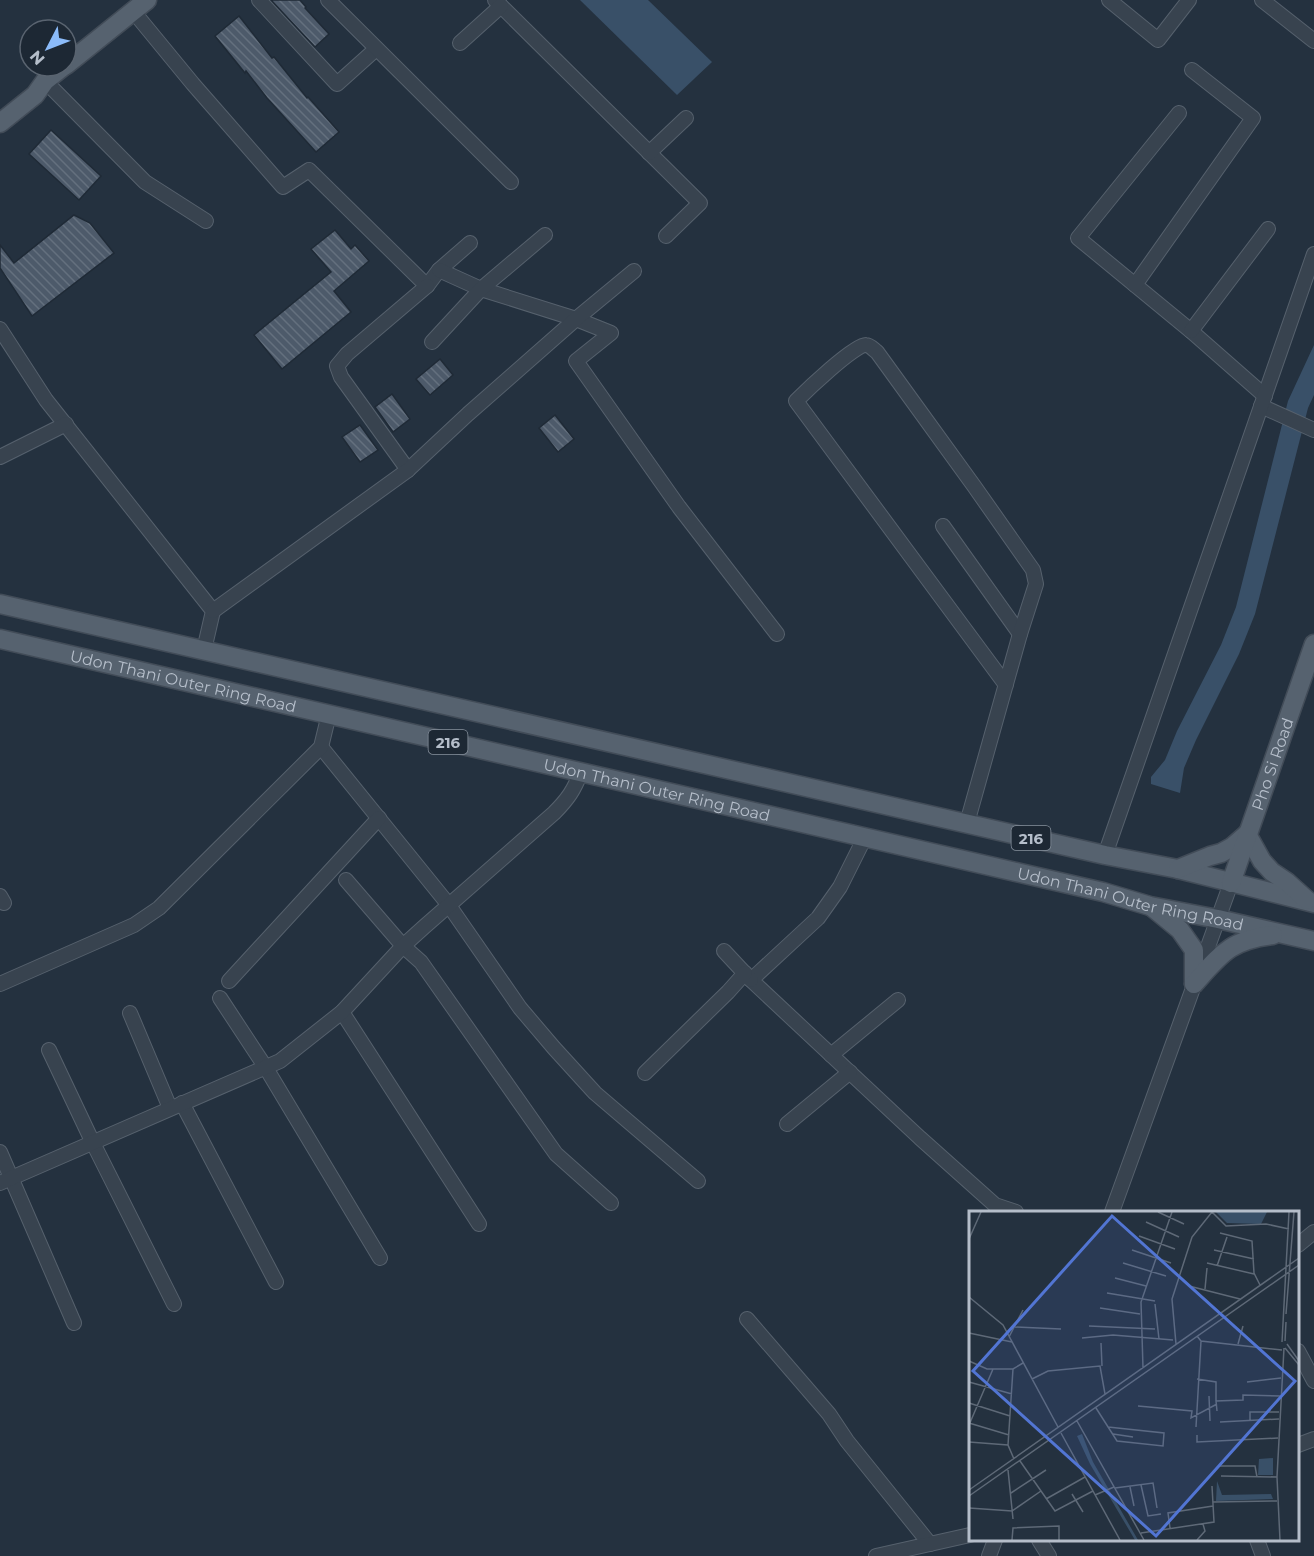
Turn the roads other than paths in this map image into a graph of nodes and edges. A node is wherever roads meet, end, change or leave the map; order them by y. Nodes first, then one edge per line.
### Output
1 (259, 0) edge
2 (328, 0) edge
3 (1109, 0) edge
4 (1189, 0) edge
5 (1262, 0) edge
6 (498, 3) edge
7 (140, 5) edge
8 (1314, 41) edge
9 (460, 44) dead end
10 (376, 49) junction
11 (78, 55) edge
12 (1192, 70) dead end
13 (49, 78) edge
14 (45, 81) junction
15 (0, 111) edge
16 (1179, 113) dead end
17 (686, 118) dead end
18 (0, 123) edge
19 (649, 153) junction
20 (512, 182) dead end
21 (206, 221) dead end
22 (1269, 229) dead end
23 (545, 235) dead end
24 (666, 236) dead end
25 (470, 243) dead end
26 (1314, 254) edge
27 (439, 270) junction
28 (634, 271) dead end
29 (1135, 285) junction
30 (427, 286) junction
31 (481, 289) junction
32 (576, 319) junction
33 (0, 329) edge
34 (1191, 331) junction
35 (432, 342) dead end
36 (1263, 401) junction
37 (66, 424) junction
38 (1309, 427) edge
39 (0, 457) edge
40 (408, 470) junction
41 (943, 526) dead end
42 (0, 604) edge
43 (213, 611) junction
44 (777, 634) dead end
45 (1020, 634) junction
46 (0, 639) edge
47 (1314, 644) edge
48 (204, 650) junction
49 (1006, 685) junction
50 (329, 714) junction
51 (321, 747) junction
52 (581, 772) junction
53 (379, 818) junction
54 (967, 823) junction
55 (1247, 834) junction
56 (865, 837) junction
57 (1105, 855) junction
58 (1178, 869) junction
59 (346, 880) dead end
60 (1231, 883) junction
61 (1311, 902) edge
62 (448, 904) junction
63 (1150, 906) junction
64 (1218, 919) junction
65 (1283, 934) junction
66 (1314, 941) edge
67 (403, 946) junction
68 (724, 951) dead end
69 (748, 977) junction
70 (229, 981) dead end
71 (0, 984) edge
72 (1194, 984) junction
73 (220, 998) dead end
74 (898, 1000) dead end
75 (342, 1012) junction
76 (130, 1013) dead end
77 (49, 1050) dead end
78 (831, 1054) junction
79 (266, 1068) junction
80 (850, 1072) junction
81 (645, 1073) dead end
82 (176, 1105) junction
83 (787, 1124) dead end
84 (93, 1143) junction
85 (0, 1152) edge
86 (6, 1181) edge
87 (698, 1181) dead end
88 (611, 1203) dead end
89 (1013, 1211) edge
90 (1112, 1211) edge
91 (479, 1224) dead end
92 (1314, 1232) edge
93 (1299, 1244) edge
94 (380, 1258) dead end
95 (276, 1282) dead end
96 (174, 1304) dead end
97 (747, 1319) dead end
98 (74, 1323) dead end
99 (1299, 1353) edge
100 (1314, 1381) edge
101 (1314, 1439) edge
102 (1299, 1445) edge
103 (969, 1535) edge
104 (994, 1541) edge
105 (1040, 1541) edge
106 (1258, 1541) edge
107 (930, 1544) junction
108 (876, 1556) edge
109 (989, 1556) edge
110 (1048, 1556) edge
111 (1263, 1556) edge

1 - 10 street
2 - 10 street
3 - 4 street
5 - 8 street
6 - 9 street
6 - 19 street
7 - 11 main road
7 - 30 street
10 - 20 street
12 - 29 street
13 - 14 main road
14 - 15 main road
14 - 18 main road
14 - 21 street
16 - 29 street
17 - 19 street
19 - 24 street
22 - 34 street
23 - 31 street
25 - 27 street
26 - 36 street
27 - 30 street
27 - 31 street
28 - 32 street
29 - 34 street
30 - 40 street
31 - 32 street
31 - 35 street
32 - 40 street
32 - 44 street
33 - 37 street
34 - 36 street
36 - 38 street
36 - 57 street
37 - 39 street
37 - 43 street
40 - 43 street
41 - 45 street
42 - 48 main road, Udon Thani Outer Ring Road / 216
43 - 48 street
45 - 49 street
45 - 49 street
46 - 50 main road, Udon Thani Outer Ring Road / 216
47 - 55 main road, Pho Si Road
48 - 54 main road, Udon Thani Outer Ring Road / 216
49 - 54 street
50 - 51 street
50 - 52 main road, Udon Thani Outer Ring Road / 216
51 - 53 street
51 - 71 street
52 - 56 main road, Udon Thani Outer Ring Road / 216
52 - 62 street
53 - 62 street
53 - 70 street
54 - 57 main road, Udon Thani Outer Ring Road / 216
55 - 58 main road
55 - 60 main road, Pho Si Road
55 - 61 main road
56 - 63 main road, Udon Thani Outer Ring Road / 216
56 - 69 street
57 - 58 main road, Udon Thani Outer Ring Road / 216
58 - 60 main road, Udon Thani Outer Ring Road / 216
59 - 67 street
60 - 61 main road, Udon Thani Outer Ring Road / 216
60 - 64 street
62 - 67 street
62 - 87 street
63 - 64 main road, Udon Thani Outer Ring Road / 216
63 - 72 main road
64 - 65 main road, Udon Thani Outer Ring Road / 216
64 - 72 street
65 - 66 main road, Udon Thani Outer Ring Road / 216
65 - 72 main road
67 - 75 street
67 - 88 street
68 - 69 street
69 - 78 street
69 - 81 street
72 - 90 street
73 - 79 street
74 - 78 street
75 - 79 street
75 - 91 street
76 - 82 street
77 - 84 street
78 - 80 street
79 - 82 street
79 - 94 street
80 - 83 street
80 - 89 street
82 - 84 street
82 - 95 street
84 - 86 street
84 - 96 street
85 - 86 street
86 - 98 street
92 - 93 street
97 - 107 street
99 - 100 street
101 - 102 street
103 - 107 street
104 - 109 street
105 - 110 street
106 - 111 street
107 - 108 street

